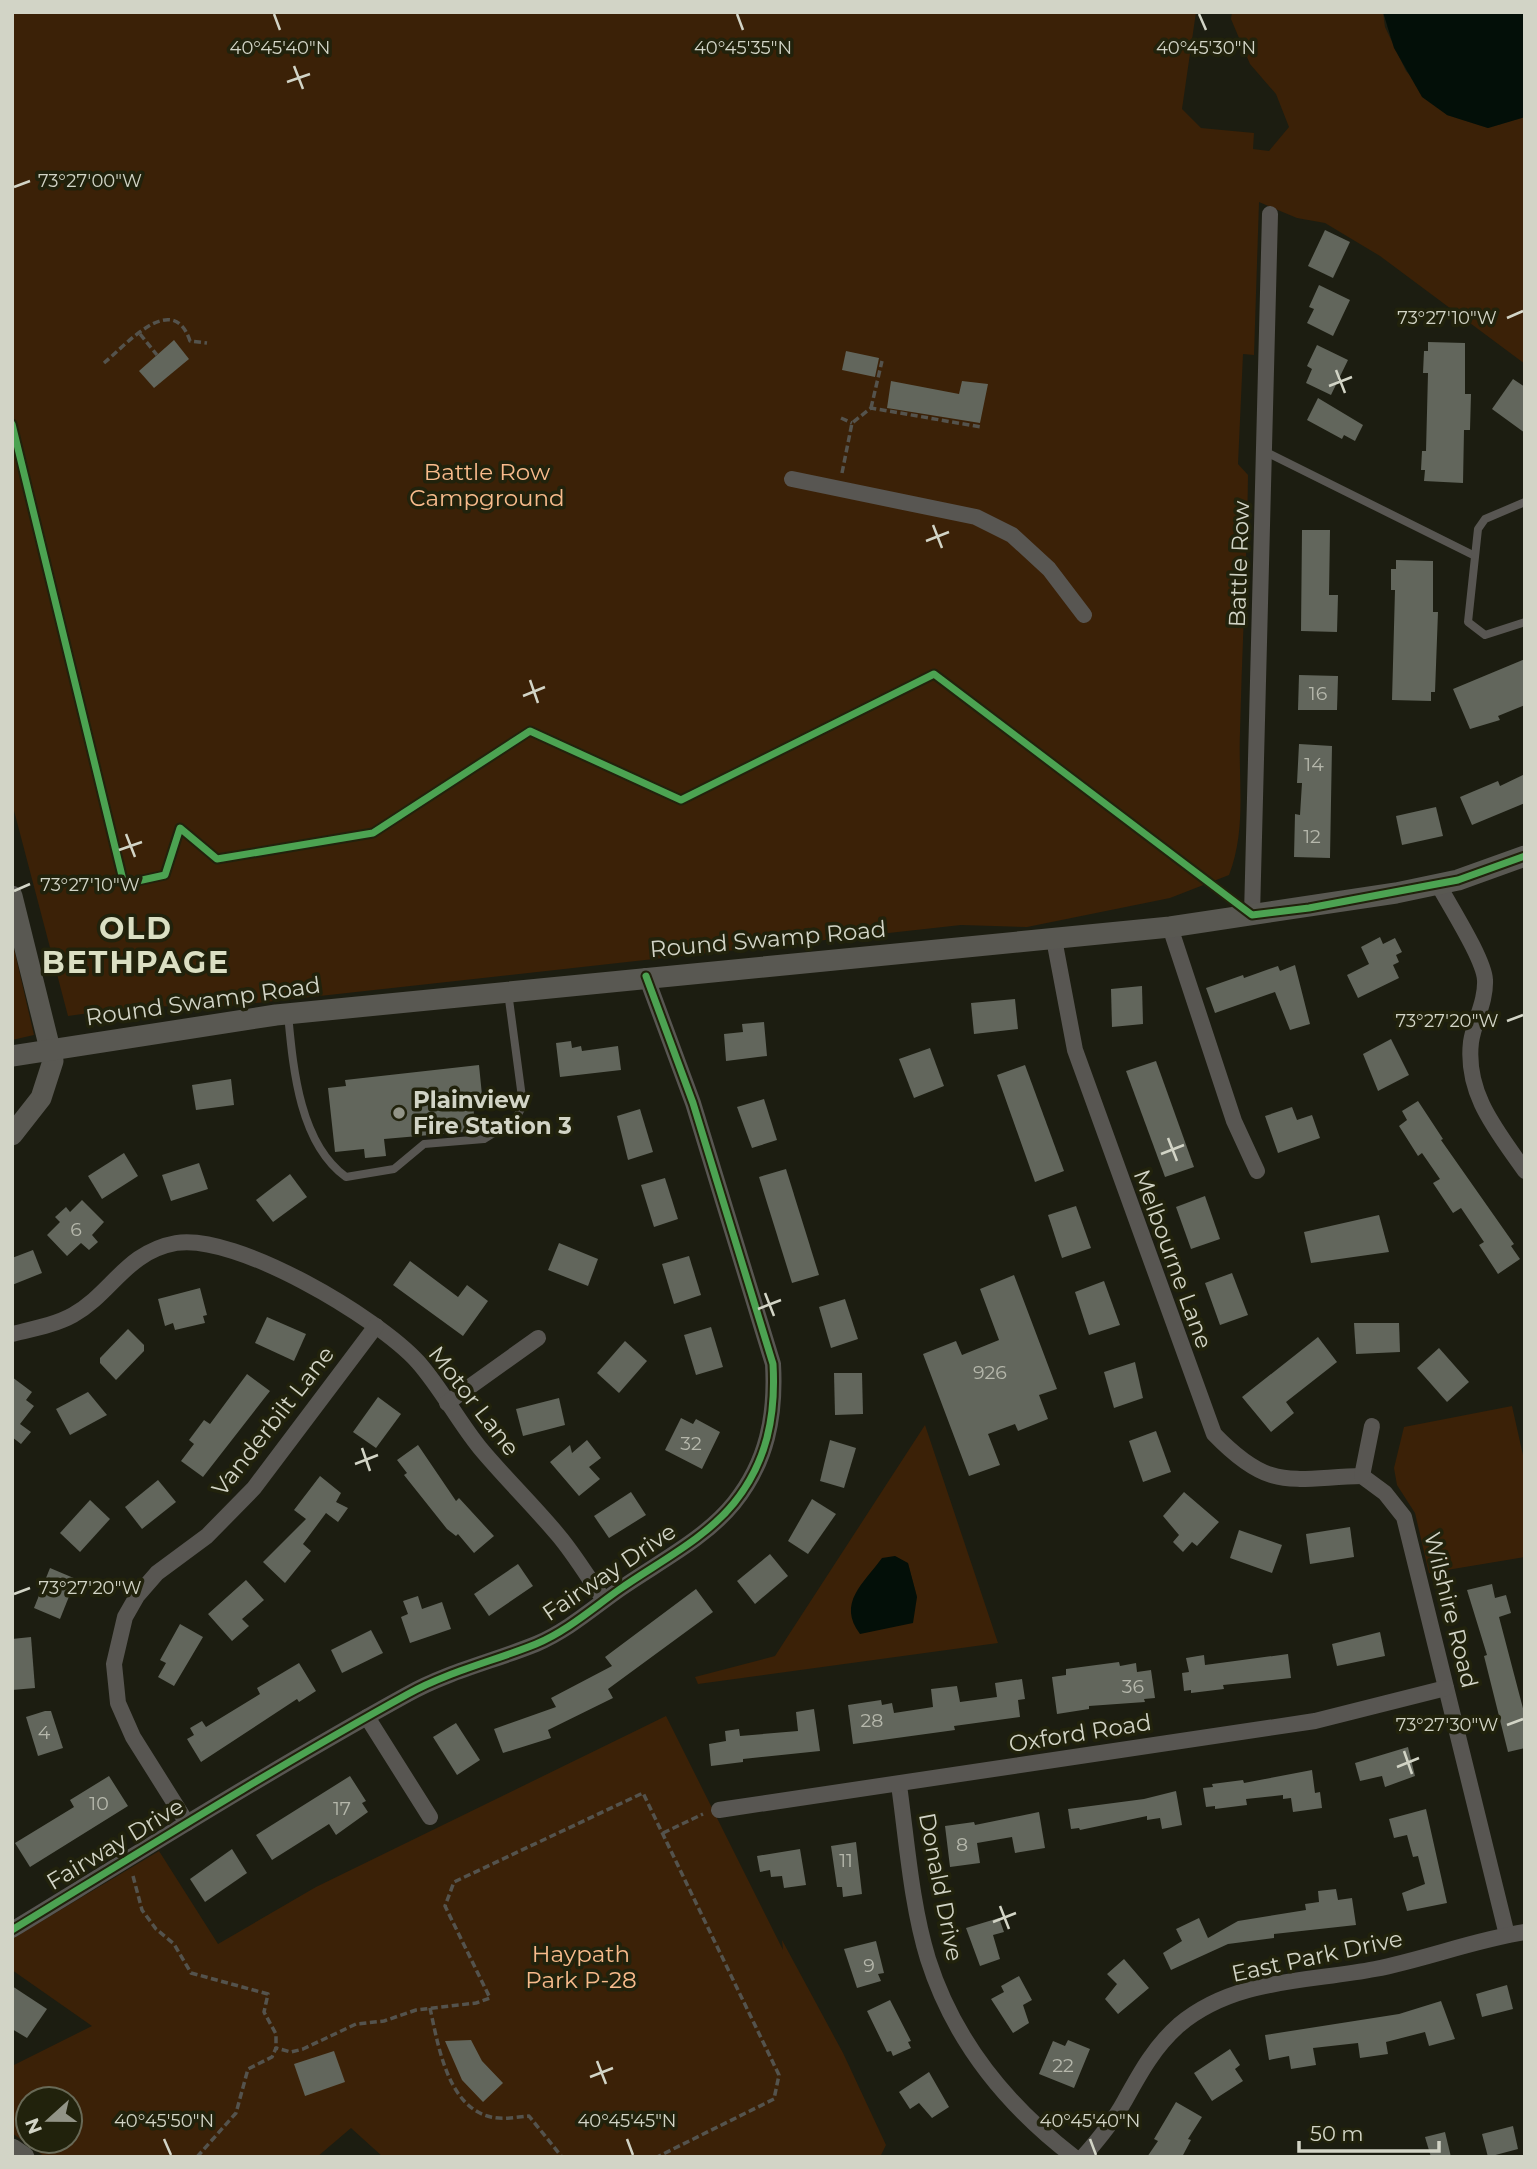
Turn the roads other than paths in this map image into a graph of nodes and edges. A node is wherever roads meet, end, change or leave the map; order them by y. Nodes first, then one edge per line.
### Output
1 (1270, 214) dead end
2 (1264, 451) junction
3 (792, 479) dead end
4 (1525, 502) edge
5 (1474, 555) junction
6 (1084, 615) dead end
7 (1525, 622) edge
8 (1525, 856) edge
9 (1438, 884) junction
10 (12, 896) edge
11 (1252, 915) junction
12 (1170, 926) junction
13 (1054, 939) junction
14 (646, 976) junction
15 (508, 991) junction
16 (288, 1014) junction
17 (52, 1050) junction
18 (12, 1056) edge
19 (12, 1135) edge
20 (1257, 1171) dead end
21 (1525, 1171) edge
22 (376, 1326) junction
23 (12, 1334) edge
24 (538, 1338) dead end
25 (447, 1403) junction
26 (1372, 1426) dead end
27 (1362, 1476) junction
28 (604, 1600) junction
29 (1447, 1688) junction
30 (367, 1717) junction
31 (899, 1785) junction
32 (719, 1810) road end
33 (430, 1817) dead end
34 (187, 1823) junction
35 (12, 1930) edge
36 (1525, 1932) edge
37 (1507, 1935) junction
38 (12, 2149) edge
39 (24, 2157) edge
40 (1074, 2157) edge
41 (1083, 2157) edge

1 - 2 street, Battle Row
2 - 5 lane
2 - 11 street, Battle Row
3 - 6 street
4 - 5 lane
5 - 7 lane
8 - 9 main road, Round Swamp Road
9 - 11 main road, Round Swamp Road
9 - 21 street
10 - 17 main road
11 - 12 main road, Round Swamp Road
12 - 13 main road, Round Swamp Road
12 - 20 street
13 - 14 main road, Round Swamp Road
13 - 27 street, Melbourne Lane
14 - 15 main road, Round Swamp Road
14 - 28 street, Fairway Drive
15 - 16 main road, Round Swamp Road
15 - 16 lane
16 - 17 main road, Round Swamp Road
17 - 18 main road, Round Swamp Road
17 - 19 main road
22 - 23 street, Motor Lane
22 - 25 street, Motor Lane
22 - 34 street, Vanderbilt Lane
24 - 25 street
25 - 28 street, Motor Lane
26 - 27 street
27 - 29 street, Wilshire Road
28 - 30 street, Fairway Drive
29 - 31 street, Oxford Road
29 - 37 street, Wilshire Road
30 - 33 street
30 - 34 street, Fairway Drive
31 - 32 street, Oxford Road
31 - 40 street, Donald Drive
34 - 35 street, Fairway Drive
36 - 37 street, East Park Drive
37 - 41 street, East Park Drive
38 - 39 main road

